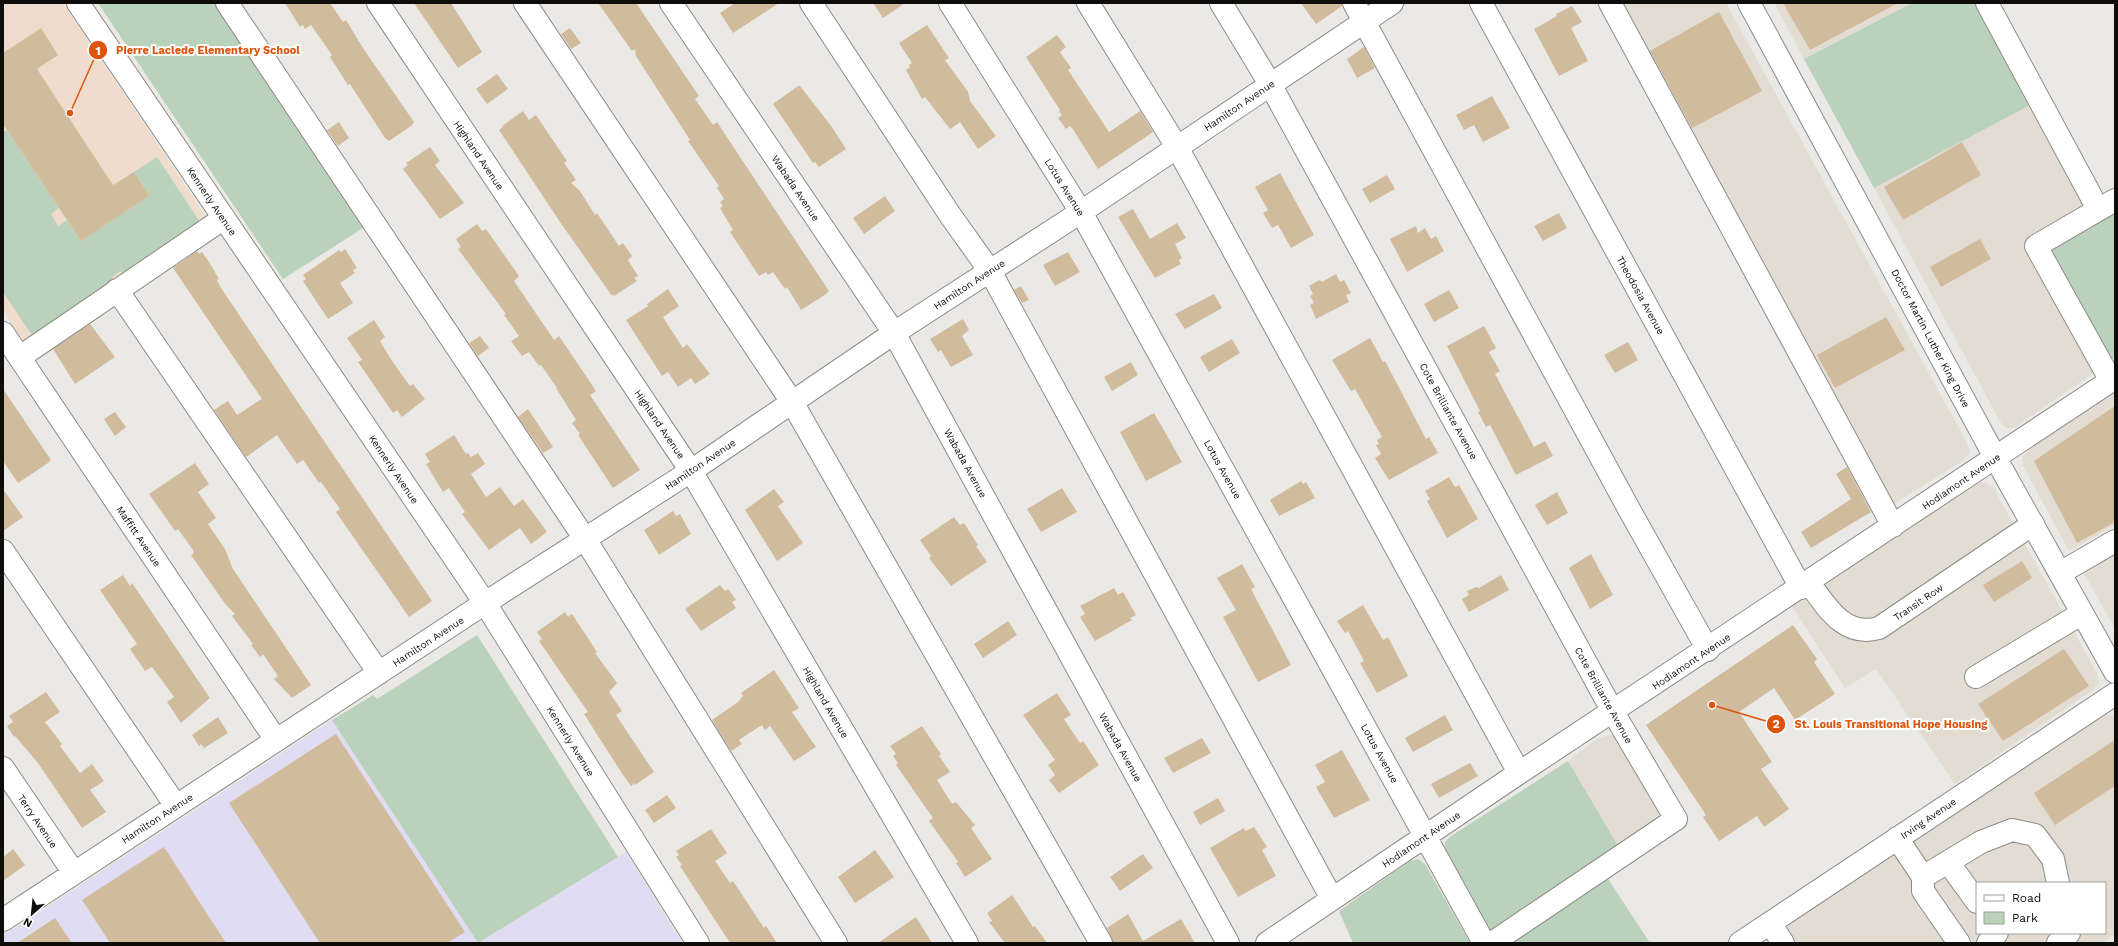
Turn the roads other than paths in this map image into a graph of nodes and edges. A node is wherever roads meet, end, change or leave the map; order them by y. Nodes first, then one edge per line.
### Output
1 (78, 3) edge
2 (227, 3) edge
3 (378, 3) edge
4 (525, 3) edge
5 (671, 3) edge
6 (811, 3) edge
7 (950, 3) edge
8 (1088, 3) edge
9 (1221, 3) edge
10 (1354, 3) edge
11 (1392, 3) edge
12 (1482, 3) edge
13 (1610, 3) edge
14 (1749, 3) edge
15 (1987, 3) edge
16 (1365, 22) junction
17 (1270, 84) junction
18 (1177, 147) junction
19 (2106, 204) edge
20 (1081, 212) junction
21 (224, 218) junction
22 (990, 271) junction
23 (117, 290) junction
24 (3, 333) edge
25 (894, 333) junction
26 (20, 357) junction
27 (2113, 380) edge
28 (792, 402) junction
29 (1995, 457) junction
30 (691, 470) junction
31 (2033, 524) junction
32 (1893, 526) junction
33 (585, 539) junction
34 (2115, 541) edge
35 (3, 551) edge
36 (2060, 573) junction
37 (1805, 585) junction
38 (485, 603) junction
39 (2081, 614) junction
40 (1708, 650) junction
41 (2115, 672) edge
42 (379, 673) junction
43 (1976, 677) dead end
44 (2115, 694) edge
45 (1613, 712) junction
46 (276, 740) junction
47 (3, 768) edge
48 (1519, 773) junction
49 (176, 806) junction
50 (1426, 836) junction
51 (1897, 838) junction
52 (1948, 862) junction
53 (74, 873) junction
54 (1923, 878) junction
55 (2058, 882) edge
56 (1332, 899) junction
57 (1976, 901) edge
58 (3, 920) edge
59 (1770, 923) junction
60 (1996, 934) edge
61 (2068, 934) edge
62 (698, 943) edge
63 (836, 943) edge
64 (967, 943) edge
65 (1100, 943) edge
66 (1228, 943) edge
67 (1267, 943) edge
68 (1484, 943) edge
69 (1492, 943) edge
70 (1740, 943) edge
71 (1783, 943) edge
72 (1959, 943) edge
73 (1988, 943) edge
74 (2058, 943) edge

1 - 21 street, Kennerly Avenue
2 - 33 street
3 - 30 street, Highland Avenue
4 - 28 street
5 - 25 street, Wabada Avenue
6 - 22 street
7 - 20 street, Lotus Avenue
8 - 18 street
9 - 17 street, Cote Brilliante Avenue
10 - 16 street
11 - 16 street, Hamilton Avenue
12 - 37 street, Theodosia Avenue
13 - 32 street
14 - 29 street, Doctor Martin Luther King Drive
15 - 19 street
16 - 17 street, Hamilton Avenue
16 - 40 street
17 - 18 street, Hamilton Avenue
17 - 45 street, Cote Brilliante Avenue
18 - 20 street, Hamilton Avenue
18 - 48 street
19 - 27 street
20 - 22 street, Hamilton Avenue
20 - 50 street, Lotus Avenue
21 - 23 street
21 - 38 street, Kennerly Avenue
22 - 25 street, Hamilton Avenue
22 - 56 street
23 - 26 street
23 - 42 street
24 - 26 street, Maffitt Avenue
25 - 28 street, Hamilton Avenue
25 - 66 street, Wabada Avenue
26 - 46 street, Maffitt Avenue
27 - 29 street, Hodiamont Avenue
28 - 30 street, Hamilton Avenue
28 - 65 street
29 - 31 street, Doctor Martin Luther King Drive
29 - 32 street, Hodiamont Avenue
30 - 33 street, Hamilton Avenue
30 - 64 street, Highland Avenue
31 - 36 street, Doctor Martin Luther King Drive
31 - 37 street, Transit Row
32 - 37 street, Hodiamont Avenue
33 - 38 street, Hamilton Avenue
33 - 63 street
34 - 36 street
35 - 49 street
36 - 39 street, Doctor Martin Luther King Drive
37 - 40 street, Hodiamont Avenue
38 - 42 street, Hamilton Avenue
38 - 62 street, Kennerly Avenue
39 - 41 street, Doctor Martin Luther King Drive
39 - 43 street
40 - 45 street, Hodiamont Avenue
42 - 46 street, Hamilton Avenue
44 - 51 street, Irving Avenue
45 - 48 street, Hodiamont Avenue
45 - 69 street, Cote Brilliante Avenue
46 - 49 street, Hamilton Avenue
47 - 53 street, Terry Avenue
48 - 50 street, Hodiamont Avenue
49 - 53 street, Hamilton Avenue
50 - 56 street, Hodiamont Avenue
50 - 68 street, Lotus Avenue
51 - 54 street
51 - 59 street, Irving Avenue
52 - 54 street
52 - 55 street
52 - 57 street
53 - 58 street, Hamilton Avenue
54 - 72 street
56 - 67 street, Hodiamont Avenue
59 - 70 street, Irving Avenue
59 - 71 street
60 - 73 street
61 - 74 street

